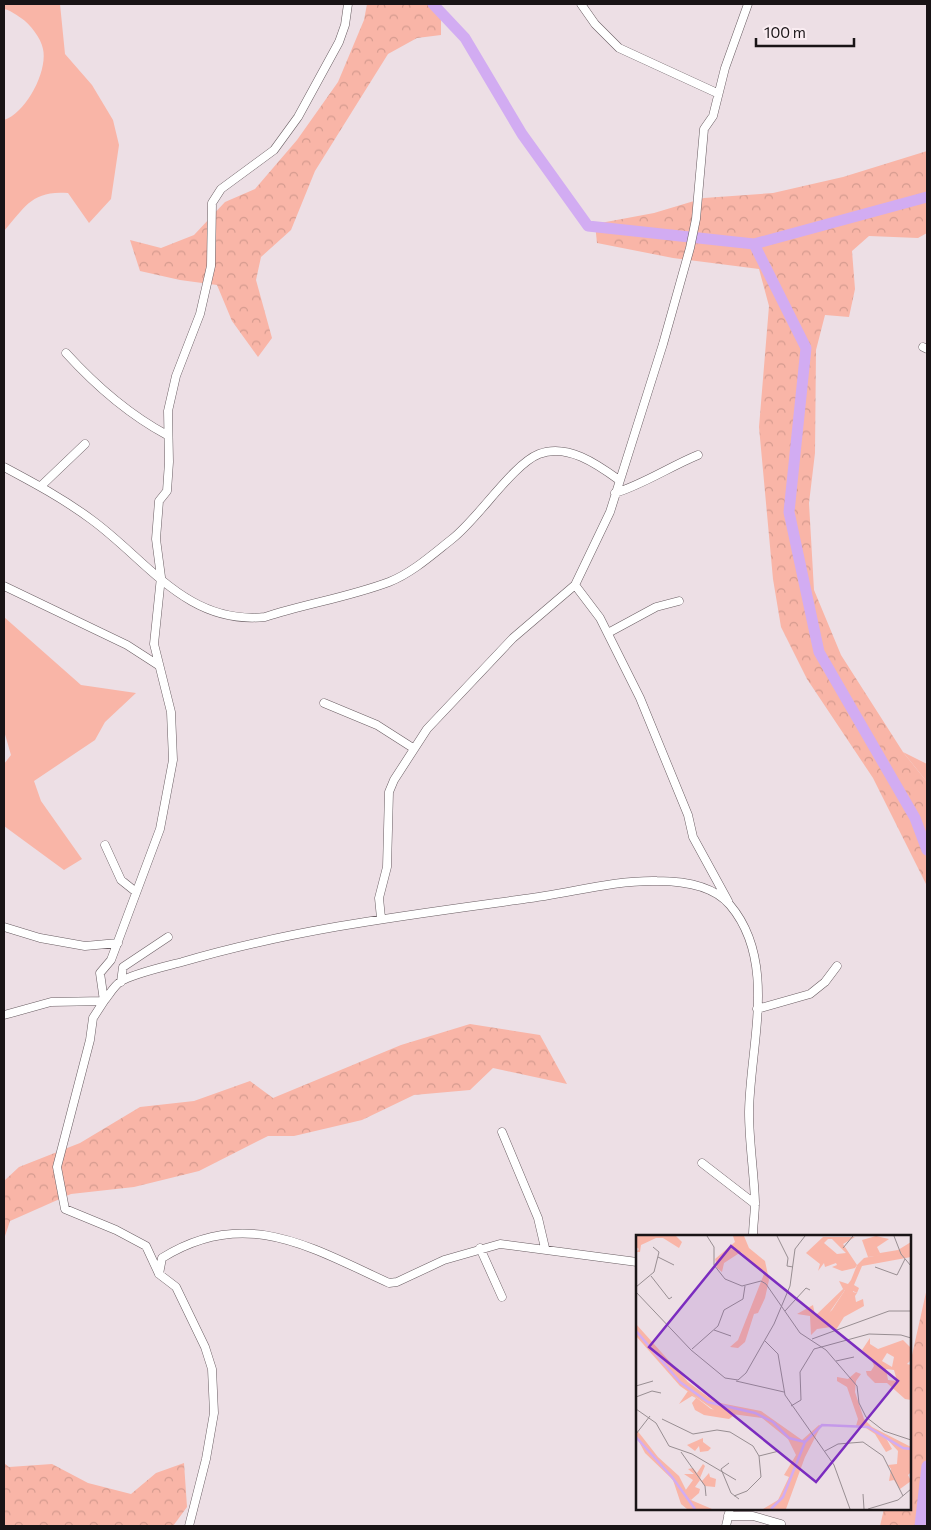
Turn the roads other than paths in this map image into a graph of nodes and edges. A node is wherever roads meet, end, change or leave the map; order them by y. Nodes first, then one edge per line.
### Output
1 (348, 4) edge
2 (581, 4) edge
3 (748, 4) edge
4 (717, 93) junction
5 (66, 352) dead end
6 (167, 435) junction
7 (85, 444) dead end
8 (698, 455) dead end
9 (4, 467) edge
10 (619, 480) junction
11 (41, 486) junction
12 (615, 493) junction
13 (161, 577) junction
14 (575, 585) junction
15 (4, 586) edge
16 (680, 601) dead end
17 (608, 633) junction
18 (158, 665) junction
19 (324, 703) dead end
20 (413, 748) junction
21 (105, 845) dead end
22 (136, 892) junction
23 (729, 903) junction
24 (382, 918) junction
25 (4, 927) edge
26 (168, 937) dead end
27 (118, 943) junction
28 (837, 966) dead end
29 (120, 982) junction
30 (104, 1001) junction
31 (757, 1010) junction
32 (4, 1015) edge
33 (502, 1132) dead end
34 (702, 1163) dead end
35 (755, 1204) junction
36 (753, 1235) edge
37 (480, 1248) junction
38 (545, 1248) junction
39 (636, 1262) edge
40 (159, 1274) junction
41 (502, 1297) dead end
42 (729, 1512) edge
43 (781, 1524) dead end
44 (189, 1526) edge
45 (726, 1526) edge

1 - 6 street
2 - 4 street
3 - 4 street
4 - 10 street
5 - 6 street
6 - 13 street
7 - 11 street
8 - 12 street
9 - 11 street
10 - 12 street
10 - 13 street
11 - 13 street
12 - 14 street
13 - 18 street
14 - 17 street
14 - 20 street
15 - 18 street
16 - 17 street
17 - 23 street
18 - 22 street
19 - 20 street
20 - 24 street
21 - 22 street
22 - 27 street
23 - 24 street
23 - 31 street
24 - 29 street
25 - 27 street
26 - 29 street
27 - 30 street
28 - 31 street
29 - 30 street
30 - 32 street
30 - 40 street
31 - 35 street
33 - 38 street
34 - 35 street
35 - 36 street
37 - 38 street
37 - 40 street
37 - 41 street
38 - 39 street
40 - 44 street
42 - 43 street
42 - 45 street

